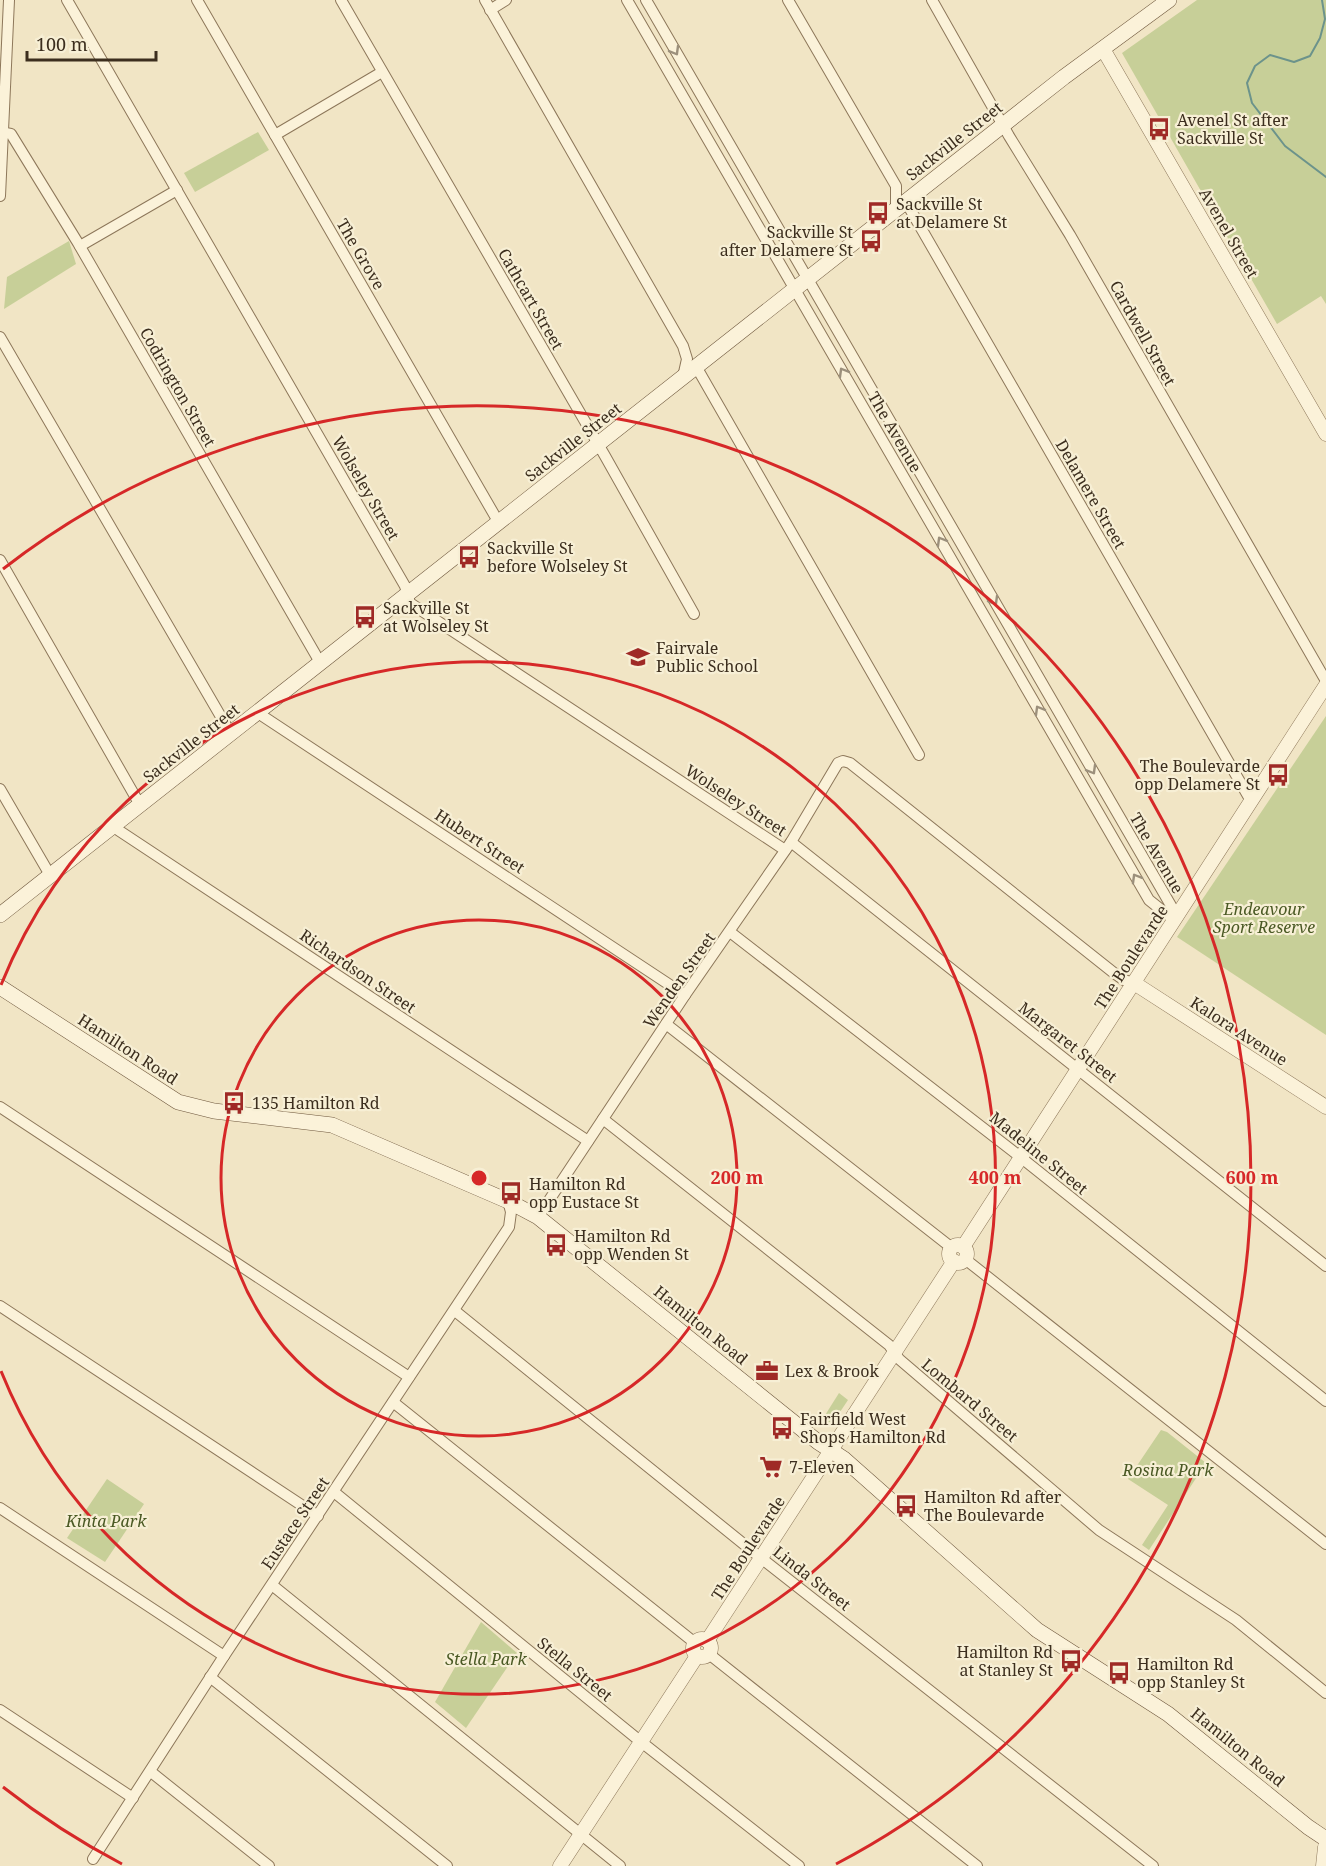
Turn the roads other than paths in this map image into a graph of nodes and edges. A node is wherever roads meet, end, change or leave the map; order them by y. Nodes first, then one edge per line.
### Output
1 (9, 0) edge
2 (67, 0) edge
3 (197, 0) edge
4 (341, 0) edge
5 (506, 0) edge
6 (627, 0) edge
7 (646, 0) edge
8 (788, 0) edge
9 (932, 0) edge
10 (1169, 0) edge
11 (487, 5) edge
12 (1103, 49) junction
13 (382, 72) junction
14 (1004, 125) junction
15 (1, 132) edge
16 (275, 135) junction
17 (896, 186) junction
18 (177, 190) junction
19 (0, 196) edge
20 (907, 202) junction
21 (80, 246) junction
22 (808, 280) junction
23 (795, 290) junction
24 (0, 337) edge
25 (683, 346) junction
26 (711, 357) junction
27 (697, 368) junction
28 (682, 379) junction
29 (1326, 434) edge
30 (598, 445) junction
31 (499, 523) junction
32 (0, 560) edge
33 (407, 596) junction
34 (694, 614) dead end
35 (321, 664) junction
36 (1326, 683) edge
37 (258, 712) junction
38 (231, 734) junction
39 (919, 755) dead end
40 (0, 789) edge
41 (1251, 801) junction
42 (140, 805) junction
43 (112, 826) junction
44 (788, 846) junction
45 (50, 875) junction
46 (0, 915) edge
47 (1177, 916) junction
48 (730, 932) junction
49 (1134, 983) junction
50 (3, 988) edge
51 (685, 995) junction
52 (666, 1024) junction
53 (1078, 1069) junction
54 (0, 1107) edge
55 (1326, 1107) edge
56 (603, 1119) junction
57 (588, 1141) junction
58 (1020, 1157) junction
59 (508, 1201) junction
60 (537, 1216) junction
61 (509, 1227) junction
62 (958, 1254) junction
63 (1326, 1266) edge
64 (0, 1306) edge
65 (454, 1311) junction
66 (894, 1352) junction
67 (409, 1377) junction
68 (1326, 1401) edge
69 (393, 1402) junction
70 (831, 1451) junction
71 (334, 1492) junction
72 (0, 1508) edge
73 (318, 1516) junction
74 (1326, 1544) edge
75 (761, 1558) junction
76 (272, 1585) junction
77 (702, 1648) junction
78 (224, 1656) junction
79 (210, 1677) junction
80 (1326, 1693) edge
81 (0, 1710) edge
82 (641, 1741) junction
83 (151, 1772) junction
84 (133, 1798) junction
85 (580, 1834) junction
86 (1322, 1839) edge
87 (93, 1859) dead end
88 (269, 1866) edge
89 (447, 1866) edge
90 (560, 1866) edge
91 (620, 1866) edge
92 (799, 1866) edge
93 (976, 1866) edge
94 (1153, 1866) edge
95 (1323, 1866) edge

1 - 15 street
2 - 18 street, Wolseley Street
3 - 16 street, The Grove
4 - 13 street, Cathcart Street
5 - 11 street
6 - 23 street, The Avenue
7 -> 22 street, The Avenue
8 - 17 street
9 - 14 street, Cardwell Street
10 - 12 main road, Sackville Street
11 - 25 street
12 - 14 main road, Sackville Street
12 - 29 street, Avenel Street
13 - 16 street
13 - 30 street, Cathcart Street
14 - 20 main road, Sackville Street
14 - 36 street, Cardwell Street
15 - 19 street
15 - 21 street, Codrington Street
16 - 31 street, The Grove
17 - 20 street, Delamere Street
17 - 20 street
18 - 21 street
18 - 33 street, Wolseley Street
20 - 22 main road, Sackville Street
20 - 41 street, Delamere Street
21 - 35 street, Codrington Street
22 - 23 main road, Sackville Street
22 -> 47 street, The Avenue
23 - 26 main road, Sackville Street
47 -> 23 street, The Avenue
24 - 38 street
25 - 26 street
25 - 28 street
26 - 27 main road, Sackville Street
27 - 28 main road, Sackville Street
27 - 39 street
28 - 30 main road, Sackville Street
30 - 31 main road, Sackville Street
30 - 34 street, Cathcart Street
31 - 33 main road, Sackville Street
32 - 42 street
33 - 35 main road, Sackville Street
33 - 44 street, Wolseley Street
35 - 37 main road, Sackville Street
36 - 41 street, The Boulevarde
37 - 38 main road, Sackville Street
37 - 51 street, Hubert Street
38 - 42 main road, Sackville Street
40 - 45 street
41 - 47 street, The Boulevarde
42 - 43 main road, Sackville Street
43 - 45 main road, Sackville Street
43 - 57 street, Richardson Street
44 - 48 street, Wenden Street
44 - 49 street, Wenden Street
44 - 53 street, Margaret Street
45 - 46 main road, Sackville Street
47 - 49 street, The Boulevarde
48 - 51 street, Wenden Street
48 - 58 street, Madeline Street
49 - 53 street, The Boulevarde
49 - 55 street, Kalora Avenue
50 - 59 main road, Hamilton Road
51 - 52 street, Wenden Street
52 - 56 street, Wenden Street
52 - 62 street
53 - 58 street, The Boulevarde
53 - 63 street, Margaret Street
54 - 67 street
56 - 57 street, Wenden Street
56 - 66 street, Lombard Street
57 - 60 street, Wenden Street
58 - 62 street, The Boulevarde
58 - 68 street, Madeline Street
59 - 60 main road, Hamilton Road
59 - 61 street
60 - 61 street
60 - 70 main road, Hamilton Road
61 - 65 street, Eustace Street
62 - 66 street, The Boulevarde
62 - 74 street
64 - 73 street
65 - 67 street, Eustace Street
65 - 75 street, Linda Street
66 - 70 street, The Boulevarde
66 - 80 street, Lombard Street
67 - 69 street, Eustace Street
69 - 71 street, Eustace Street
69 - 77 street
70 - 75 street, The Boulevarde
70 - 86 main road, Hamilton Road
71 - 73 street, Eustace Street
71 - 82 street, Stella Street
72 - 78 street
73 - 76 street, Eustace Street
75 - 77 street, The Boulevarde
75 - 94 street, Linda Street
76 - 78 street, Eustace Street
76 - 85 street
77 - 82 street, The Boulevarde
77 - 93 street
78 - 79 street, Eustace Street
79 - 83 street, Eustace Street
79 - 89 street
81 - 84 street
82 - 85 street, The Boulevarde
82 - 92 street, Stella Street
83 - 84 street, Eustace Street
83 - 88 street
84 - 87 street, Eustace Street
85 - 90 street, The Boulevarde
85 - 91 street
86 - 95 street

